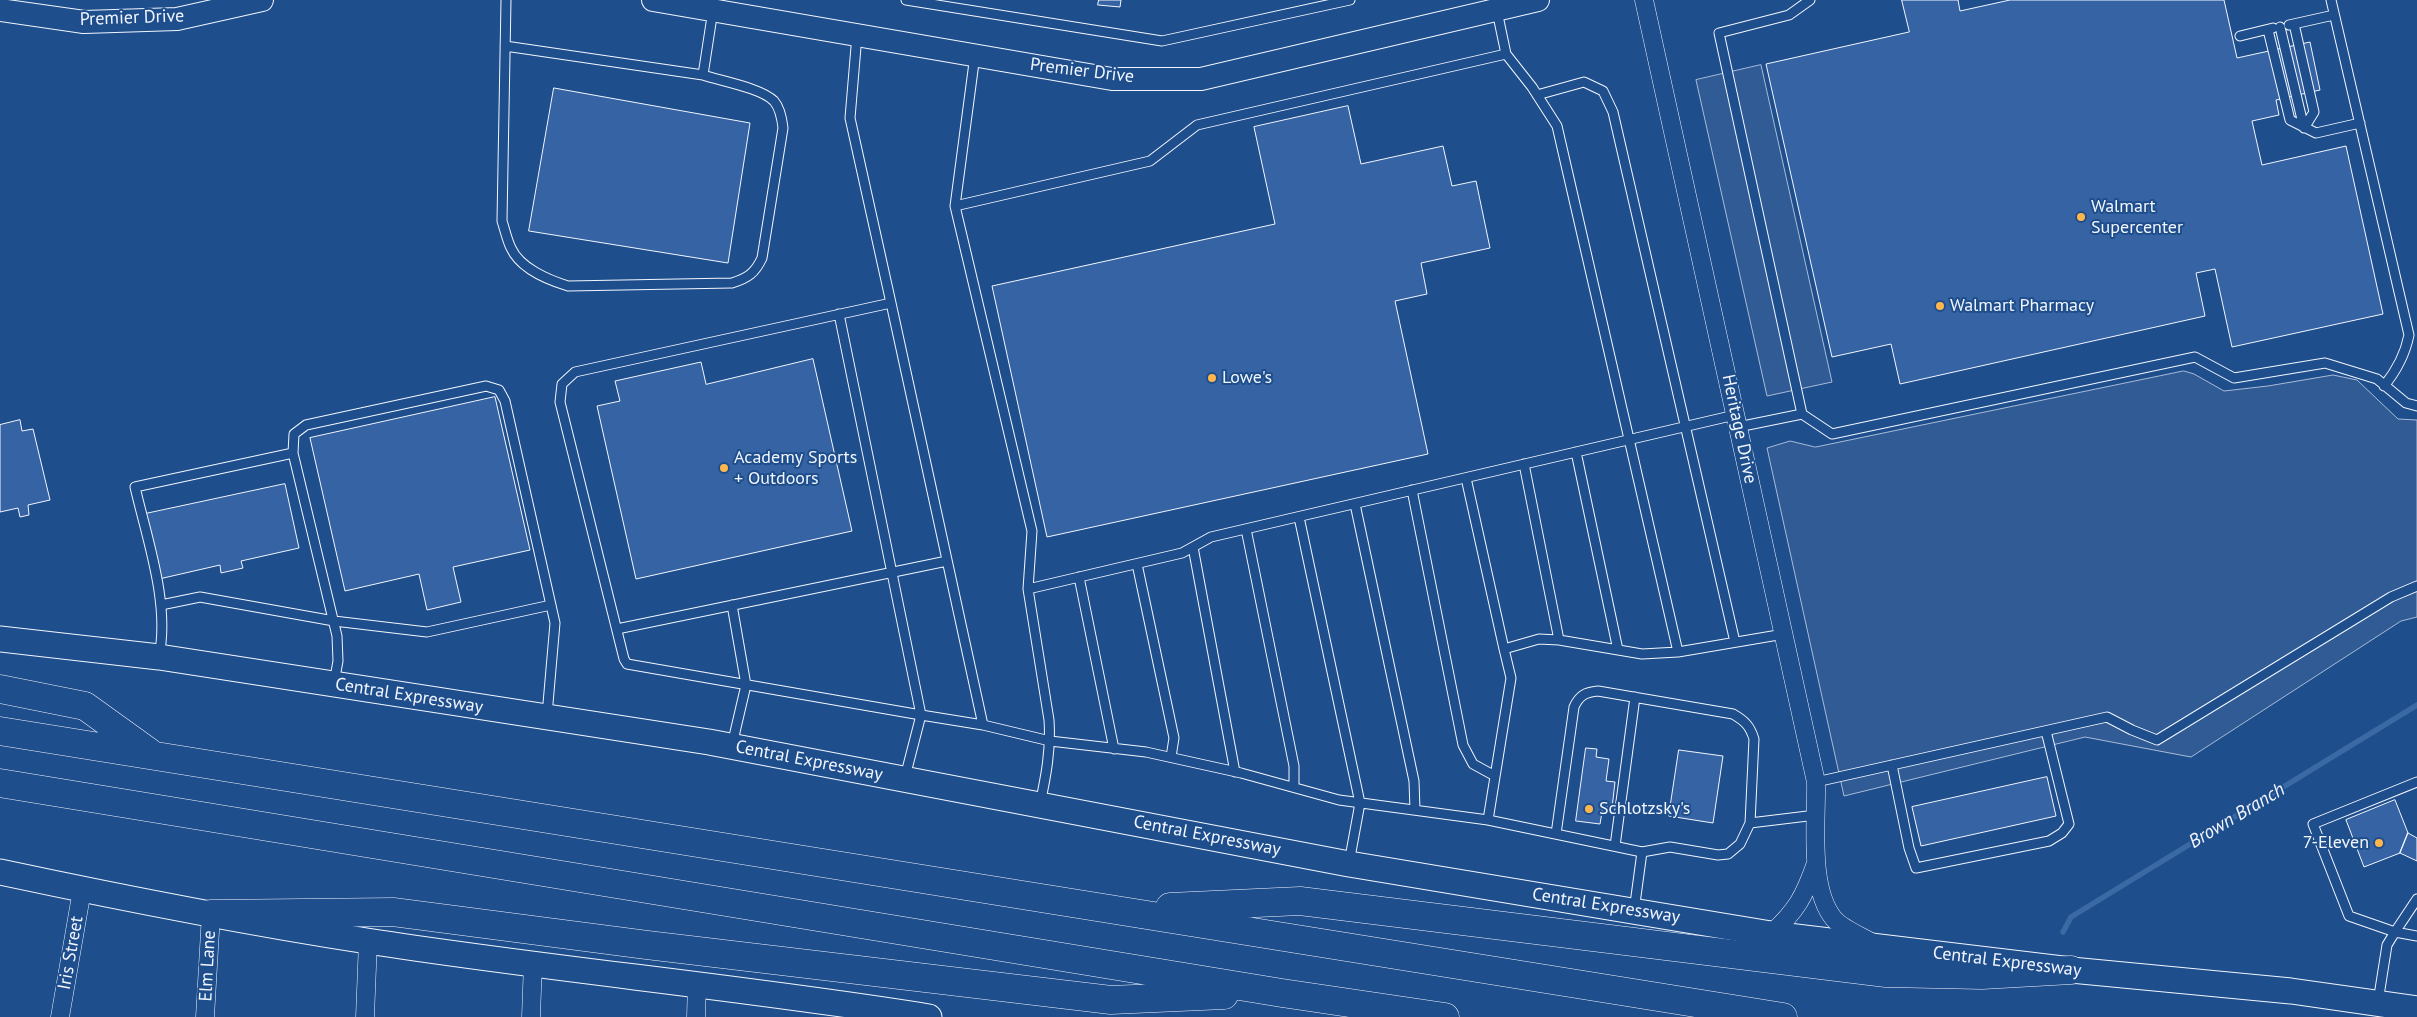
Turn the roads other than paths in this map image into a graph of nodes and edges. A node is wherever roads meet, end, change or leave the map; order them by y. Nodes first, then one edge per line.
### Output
1 (262, 0) edge
2 (506, 0) edge
3 (654, 0) edge
4 (906, 0) edge
5 (1350, 0) edge
6 (1538, 0) edge
7 (1644, 0) edge
8 (1810, 0) edge
9 (2331, 0) edge
10 (0, 10) edge
11 (713, 10) junction
12 (1497, 10) junction
13 (2334, 15) junction
14 (2294, 24) junction
15 (2280, 27) junction
16 (2268, 30) junction
17 (857, 35) junction
18 (2240, 36) dead end
19 (505, 46) junction
20 (1506, 54) junction
21 (975, 55) junction
22 (703, 75) junction
23 (1537, 95) junction
24 (2360, 123) junction
25 (2304, 128) junction
26 (955, 206) junction
27 (891, 303) junction
28 (839, 314) junction
29 (2384, 386) junction
30 (2417, 406) edge
31 (1802, 414) junction
32 (1737, 421) junction
33 (1686, 426) junction
34 (1629, 440) junction
35 (1576, 452) junction
36 (293, 453) junction
37 (1524, 464) junction
38 (1466, 478) junction
39 (1412, 490) junction
40 (1355, 504) junction
41 (1299, 517) junction
42 (1246, 529) junction
43 (1193, 547) junction
44 (947, 561) junction
45 (1137, 564) junction
46 (892, 572) junction
47 (1079, 577) junction
48 (2417, 586) edge
49 (1028, 589) junction
50 (162, 604) junction
51 (551, 605) junction
52 (732, 605) junction
53 (334, 621) junction
54 (617, 629) junction
55 (1784, 634) junction
56 (0, 639) edge
57 (1559, 640) junction
58 (1735, 642) junction
59 (1504, 649) junction
60 (1618, 650) junction
61 (1678, 652) junction
62 (159, 657) junction
63 (334, 685) junction
64 (746, 685) junction
65 (0, 689) edge
66 (1635, 697) junction
67 (921, 715) junction
68 (546, 717) junction
69 (983, 725) junction
70 (0, 731) edge
71 (2046, 731) junction
72 (1050, 741) junction
73 (732, 746) junction
74 (1114, 749) junction
75 (154, 756) junction
76 (1171, 758) junction
77 (1892, 765) junction
78 (1235, 772) junction
79 (1495, 776) junction
80 (904, 779) junction
81 (1816, 782) junction
82 (2417, 782) edge
83 (0, 783) edge
84 (1294, 787) junction
85 (1360, 803) junction
86 (1040, 804) junction
87 (1415, 810) junction
88 (1816, 815) junction
89 (1488, 820) junction
90 (1750, 823) junction
91 (1556, 834) junction
92 (1615, 846) junction
93 (1642, 852) junction
94 (1817, 860) junction
95 (1349, 864) junction
96 (0, 872) edge
97 (82, 890) junction
98 (2417, 899) edge
99 (1114, 910) junction
100 (1634, 911) junction
101 (211, 914) junction
102 (2395, 932) junction
103 (1770, 934) junction
104 (2417, 936) edge
105 (368, 941) junction
106 (1878, 946) junction
107 (533, 962) junction
108 (2071, 970) junction
109 (697, 983) junction
110 (1282, 992) junction
111 (2378, 1004) junction
112 (2417, 1009) edge
113 (868, 1012) edge
114 (60, 1017) edge
115 (205, 1017) edge
116 (365, 1017) edge
117 (531, 1017) edge
118 (696, 1017) edge
119 (928, 1017) edge
120 (1445, 1017) edge
121 (1783, 1017) edge

1 - 10 street, Premier Drive
2 - 19 lane
3 - 11 street, Premier Drive
4 - 5 lane
6 - 12 street, Premier Drive
7 - 32 street, Heritage Drive
8 - 31 lane
9 - 13 lane
11 - 17 street, Premier Drive
11 - 22 lane
12 - 20 lane
12 - 21 street, Premier Drive
13 - 14 lane
13 - 24 lane
14 - 15 lane
14 - 25 lane
15 - 16 lane
15 - 25 lane
16 - 18 lane
16 - 25 lane
17 - 21 street, Premier Drive
17 - 27 lane
19 - 22 lane
19 - 22 lane
20 - 23 lane
20 - 26 lane
21 - 26 lane
23 - 33 lane
23 - 34 lane
24 - 25 lane
24 - 29 lane
26 - 49 lane
27 - 28 lane
27 - 44 lane
28 - 46 lane
28 - 54 lane
29 - 30 lane
29 - 31 lane
31 - 32 lane
32 - 33 lane
32 - 55 street, Heritage Drive
33 - 34 lane
33 - 58 lane
34 - 35 lane
34 - 61 lane
35 - 37 lane
35 - 60 lane
36 - 50 lane
36 - 51 lane
36 - 53 lane
37 - 38 lane
37 - 57 lane
38 - 39 lane
38 - 59 lane
39 - 40 lane
39 - 79 lane
40 - 41 lane
40 - 87 lane
41 - 42 lane
41 - 85 lane
42 - 43 lane
42 - 84 lane
43 - 45 lane
43 - 78 lane
44 - 46 lane
44 - 69 lane
45 - 47 lane
45 - 76 lane
46 - 52 lane
46 - 67 lane
47 - 49 lane
47 - 74 lane
48 - 71 lane
49 - 72 lane
50 - 53 lane
50 - 62 lane
51 - 53 lane
51 - 68 lane
52 - 54 lane
52 - 64 lane
53 - 63 lane
54 - 64 lane
55 - 58 lane
55 - 81 street, Heritage Drive
56 - 62 main road, Central Expressway
57 - 59 lane
57 - 60 lane
58 - 61 lane
59 - 79 lane
60 - 61 lane
62 - 63 main road, Central Expressway
63 - 68 main road, Central Expressway
64 - 67 lane
64 - 73 lane
65 - 75 highway
66 - 90 lane
66 - 91 lane
66 - 92 lane
67 - 69 lane
67 - 80 lane
68 - 73 main road, Central Expressway
69 - 72 lane
70 - 75 highway
71 - 77 lane
71 - 77 lane
72 - 74 lane
72 - 86 lane
73 - 80 main road, Central Expressway
74 - 76 lane
75 - 99 highway
76 - 78 lane
77 - 81 lane
78 - 84 lane
79 - 89 lane
80 - 86 main road, Central Expressway
81 - 88 street, Heritage Drive
82 - 102 lane
83 - 110 highway
84 - 85 lane
85 - 87 lane
85 - 95 lane
86 - 95 main road, Central Expressway
87 - 89 lane
88 - 90 lane
88 - 94 street, Heritage Drive
89 - 91 lane
90 - 93 lane
91 - 92 lane
92 - 93 lane
93 - 100 lane
94 - 103 street, Heritage Drive
94 - 106 street, Heritage Drive
95 - 100 main road, Central Expressway
96 - 97 main road
97 - 101 main road
97 - 114 street, Iris Street
98 - 102 lane
99 - 108 highway
99 - 121 highway
100 - 103 main road, Central Expressway
101 - 105 main road
101 - 110 highway
101 - 115 street, Elm Lane
102 - 104 lane
102 - 111 lane
103 - 106 main road, Central Expressway
105 - 107 main road
105 - 116 street
106 - 108 main road, Central Expressway
107 - 109 main road
107 - 117 street
108 - 111 main road, Central Expressway
109 - 113 main road
109 - 118 street
110 - 120 highway
111 - 112 main road, Central Expressway
113 - 119 main road

